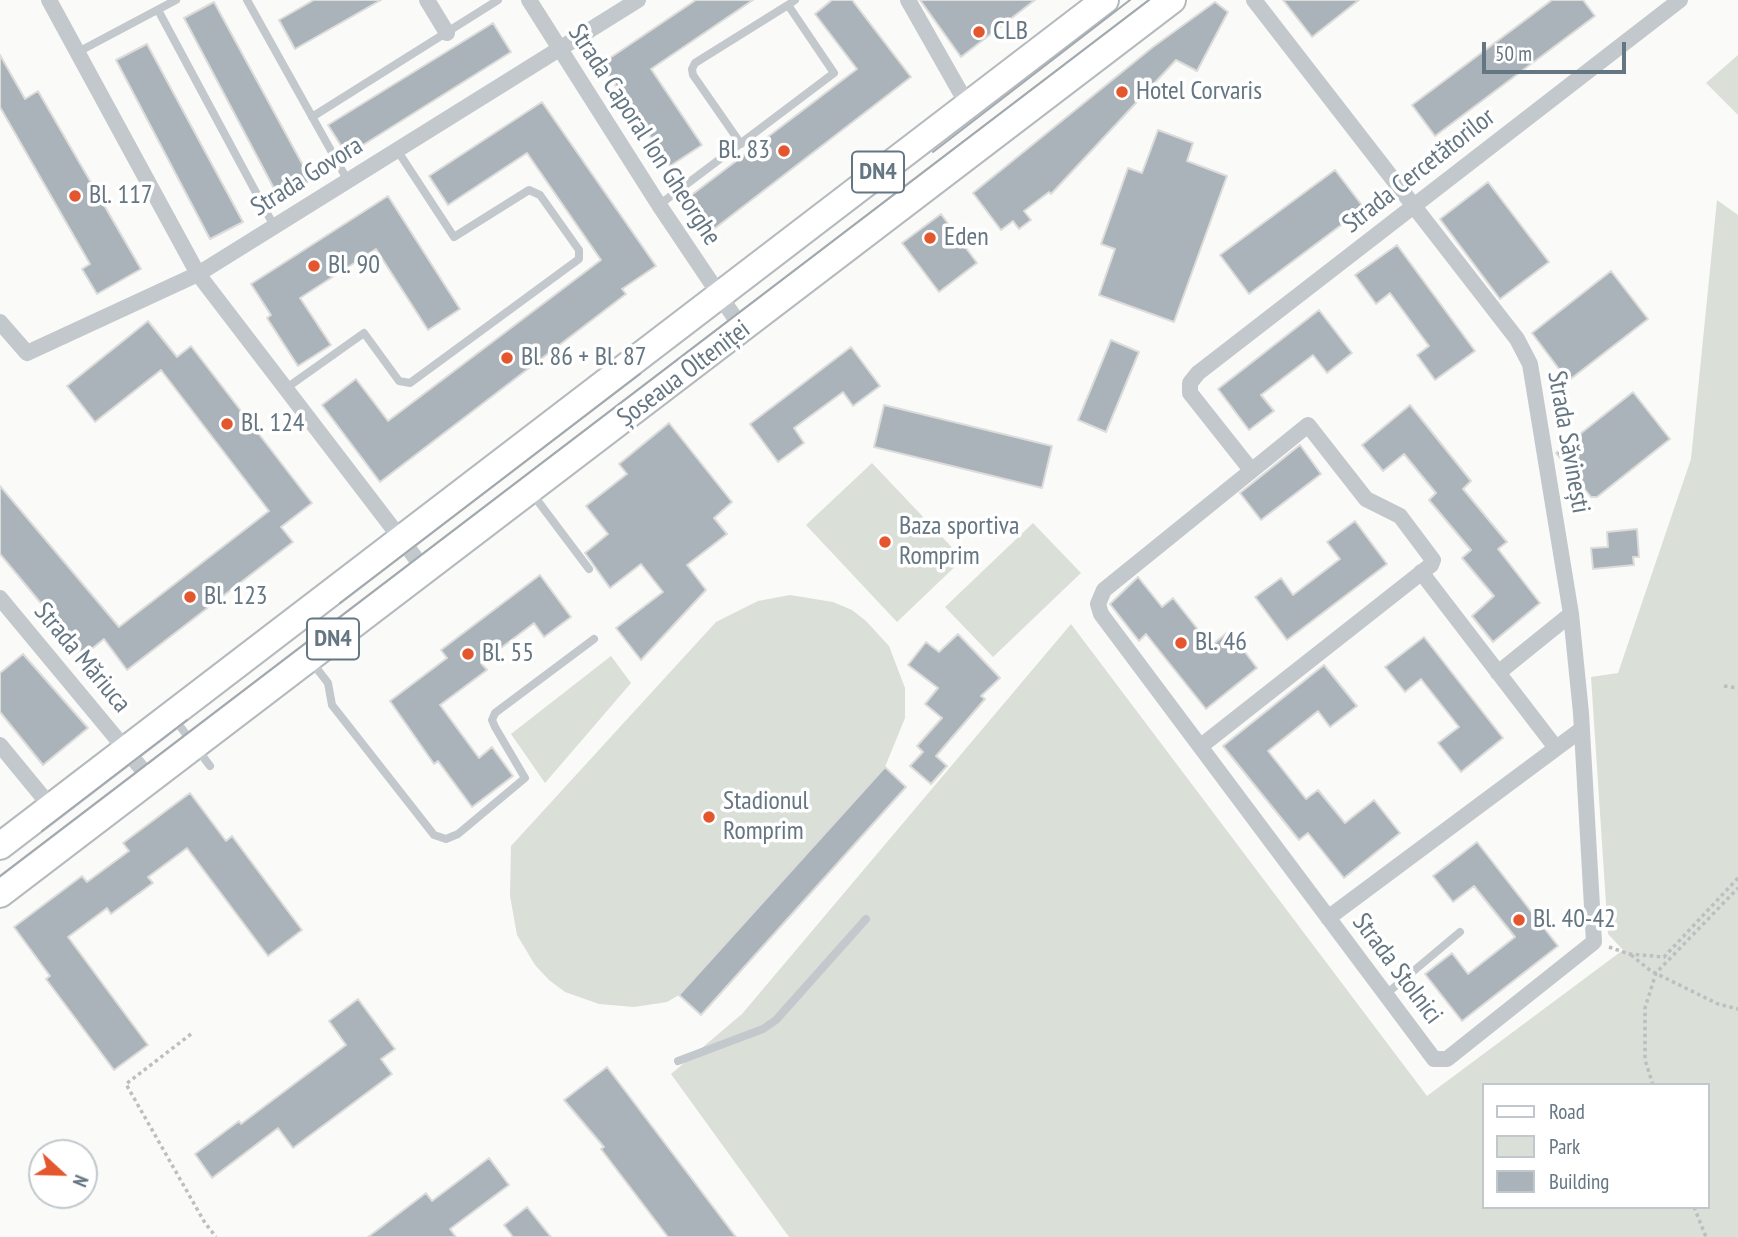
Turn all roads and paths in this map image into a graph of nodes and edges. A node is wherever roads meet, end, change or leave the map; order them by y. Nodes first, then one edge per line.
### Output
1 (49, 0) edge
2 (176, 0) edge
3 (247, 0) edge
4 (427, 0) edge
5 (498, 0) edge
6 (529, 0) edge
7 (638, 0) edge
8 (908, 0) edge
9 (1105, 0) edge
10 (1172, 0) edge
11 (1254, 0) edge
12 (1680, 0) edge
13 (791, 2) edge
14 (158, 10) junction
15 (447, 33) junction
16 (559, 49) junction
17 (78, 52) junction
18 (967, 104) junction
19 (312, 117) junction
20 (741, 144) junction
21 (397, 150) junction
22 (348, 181) junction
23 (659, 205) junction
24 (1414, 207) junction
25 (274, 226) junction
26 (198, 274) junction
27 (718, 296) junction
28 (0, 322) edge
29 (743, 330) junction
30 (285, 389) junction
31 (1251, 470) junction
32 (529, 490) junction
33 (401, 538) junction
34 (425, 569) junction
35 (589, 569) dead end
36 (1422, 572) junction
37 (0, 598) edge
38 (1571, 614) junction
39 (594, 639) dead end
40 (309, 658) junction
41 (1498, 673) junction
42 (1724, 686) dead end
43 (1738, 688) edge
44 (171, 715) junction
45 (1582, 729) junction
46 (0, 745) edge
47 (1201, 746) junction
48 (1556, 748) junction
49 (126, 750) junction
50 (203, 756) junction
51 (150, 780) junction
52 (51, 807) junction
53 (0, 846) edge
54 (1738, 878) edge
55 (1738, 888) edge
56 (0, 894) edge
57 (1328, 918) junction
58 (866, 919) dead end
59 (1460, 932) dead end
60 (1594, 942) junction
61 (1629, 954) junction
62 (1656, 973) junction
63 (1385, 995) junction
64 (1738, 1009) edge
65 (191, 1034) dead end
66 (678, 1061) dead end
67 (1652, 1083) edge
68 (1695, 1209) edge
69 (216, 1237) edge
70 (1706, 1237) edge

1 - 17 street
2 - 14 lane
3 - 19 lane
4 - 15 street
5 - 15 lane
6 - 16 street, Strada Caporal Ion Gheorghe
7 - 16 street, Strada Govora
8 - 18 street
9 - 18 main road, Șoseaua Olteniței / DN4
10 - 29 main road, Șoseaua Olteniței / DN4
11 - 24 street, Strada Săvinești
12 - 24 street, Strada Cercetătorilor
13 - 20 lane
13 - 20 lane
14 - 17 lane
14 - 25 lane
15 - 19 lane
16 - 21 street, Strada Govora
16 - 23 street, Strada Caporal Ion Gheorghe
17 - 26 street
18 - 27 main road, Șoseaua Olteniței / DN4
19 - 22 lane
20 - 23 lane
21 - 22 street, Strada Govora
21 - 30 lane
22 - 25 street, Strada Govora
23 - 27 street, Strada Caporal Ion Gheorghe
24 - 31 street, Strada Cercetătorilor
24 - 38 street, Strada Săvinești
25 - 26 street, Strada Govora
26 - 28 street, Strada Govora
26 - 30 street
27 - 29 street, Strada Caporal Ion Gheorghe
27 - 33 main road, Șoseaua Olteniței / DN4
29 - 32 main road, Șoseaua Olteniței / DN4
30 - 33 street
31 - 36 street
31 - 47 street, Strada Stolnici
32 - 34 main road, Șoseaua Olteniței / DN4
32 - 35 lane
33 - 34 street
33 - 44 main road, Șoseaua Olteniței / DN4
34 - 40 main road, Șoseaua Olteniței / DN4
36 - 41 street
36 - 47 street
37 - 49 street, Strada Măriuca
38 - 41 street
38 - 45 street, Strada Săvinești
39 - 40 lane
40 - 50 main road, Șoseaua Olteniței / DN4
41 - 48 street
42 - 43 path
44 - 49 main road, Șoseaua Olteniței / DN4
44 - 50 lane
45 - 48 street
45 - 60 street, Strada Săvinești
46 - 52 street
47 - 57 street, Strada Stolnici
48 - 57 street
49 - 51 street
49 - 52 main road, Șoseaua Olteniței / DN4
50 - 51 main road, Șoseaua Olteniței / DN4
51 - 56 main road, Șoseaua Olteniței / DN4
52 - 53 main road, Șoseaua Olteniței / DN4
54 - 61 path
55 - 62 path
57 - 63 street, Strada Stolnici
58 - 66 lane
59 - 63 lane
60 - 61 path
60 - 63 street, Strada Stolnici
61 - 62 path
62 - 64 path
62 - 67 path
65 - 69 path
68 - 70 path

